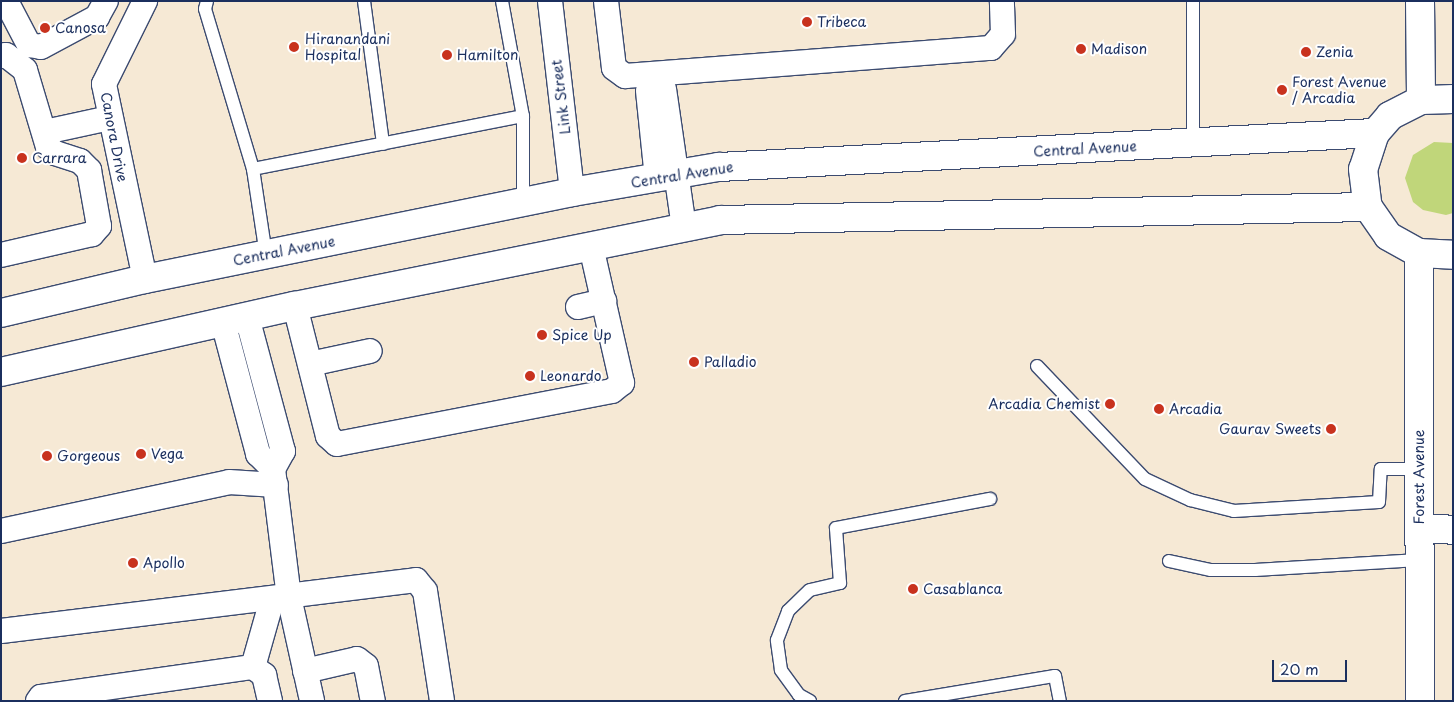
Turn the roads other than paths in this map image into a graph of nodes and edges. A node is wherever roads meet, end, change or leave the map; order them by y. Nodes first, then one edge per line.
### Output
1 (6, 1) edge
2 (106, 1) edge
3 (145, 1) edge
4 (206, 1) edge
5 (364, 1) edge
6 (502, 1) edge
7 (550, 1) edge
8 (606, 1) edge
9 (1002, 1) edge
10 (1193, 1) edge
11 (1420, 1) edge
12 (1, 56) edge
13 (656, 90) dead end
14 (1453, 99) edge
15 (1421, 100) junction
16 (523, 116) junction
17 (108, 118) junction
18 (45, 132) junction
19 (1375, 133) junction
20 (1193, 143) junction
21 (384, 144) junction
22 (253, 169) junction
23 (668, 177) junction
24 (572, 192) junction
25 (523, 203) junction
26 (1368, 207) junction
27 (684, 228) junction
28 (591, 248) junction
29 (1419, 253) junction
30 (1, 255) edge
31 (266, 255) junction
32 (1453, 255) edge
33 (145, 279) junction
34 (604, 301) junction
35 (295, 306) junction
36 (578, 307) dead end
37 (1, 313) edge
38 (235, 319) junction
39 (370, 351) dead end
40 (310, 364) junction
41 (1037, 366) dead end
42 (1, 372) edge
43 (1419, 469) junction
44 (275, 477) junction
45 (990, 499) dead end
46 (1419, 528) junction
47 (1453, 530) edge
48 (1, 531) edge
49 (1419, 560) junction
50 (1169, 561) dead end
51 (281, 598) junction
52 (1, 632) edge
53 (253, 667) junction
54 (305, 671) junction
55 (152, 691) edge
56 (38, 701) edge
57 (270, 701) edge
58 (312, 701) edge
59 (373, 701) edge
60 (442, 701) edge
61 (810, 701) edge
62 (905, 701) edge
63 (1060, 701) edge
64 (1420, 701) edge

1 - 2 street
3 - 17 street, Canora Drive
4 - 22 lane
5 - 21 lane
6 - 16 lane
7 - 24 street, Link Street
8 - 9 street
10 - 20 lane
11 - 15 main road
12 - 18 street
13 - 23 street
14 - 15 main road
15 - 19 main road
16 - 21 lane
16 - 25 lane
17 - 18 street
17 - 33 street, Canora Drive
18 - 30 street
19 - 20 main road, Central Avenue
19 - 26 main road
20 - 23 main road, Central Avenue
21 - 22 lane
22 - 31 lane
23 - 24 main road, Central Avenue
23 - 27 street
24 - 25 main road, Central Avenue
25 - 31 main road, Central Avenue
26 - 27 main road
26 - 29 main road
27 - 28 main road
28 - 34 street
28 - 35 main road
29 - 32 main road
29 - 43 main road, Forest Avenue
31 - 33 main road, Central Avenue
33 - 37 main road, Central Avenue
34 - 36 street
34 - 40 street
35 - 38 main road
35 - 40 street
38 - 42 main road
38 - 44 street
39 - 40 street
41 - 43 lane
43 - 46 main road, Forest Avenue
44 - 48 street
44 - 51 street
45 - 61 lane
46 - 47 main road
46 - 49 main road, Forest Avenue
49 - 50 lane
49 - 64 main road, Forest Avenue
51 - 52 street
51 - 53 street
51 - 54 street
51 - 60 street
53 - 55 street
53 - 57 street
54 - 58 street
54 - 59 street
55 - 56 street
62 - 63 lane

